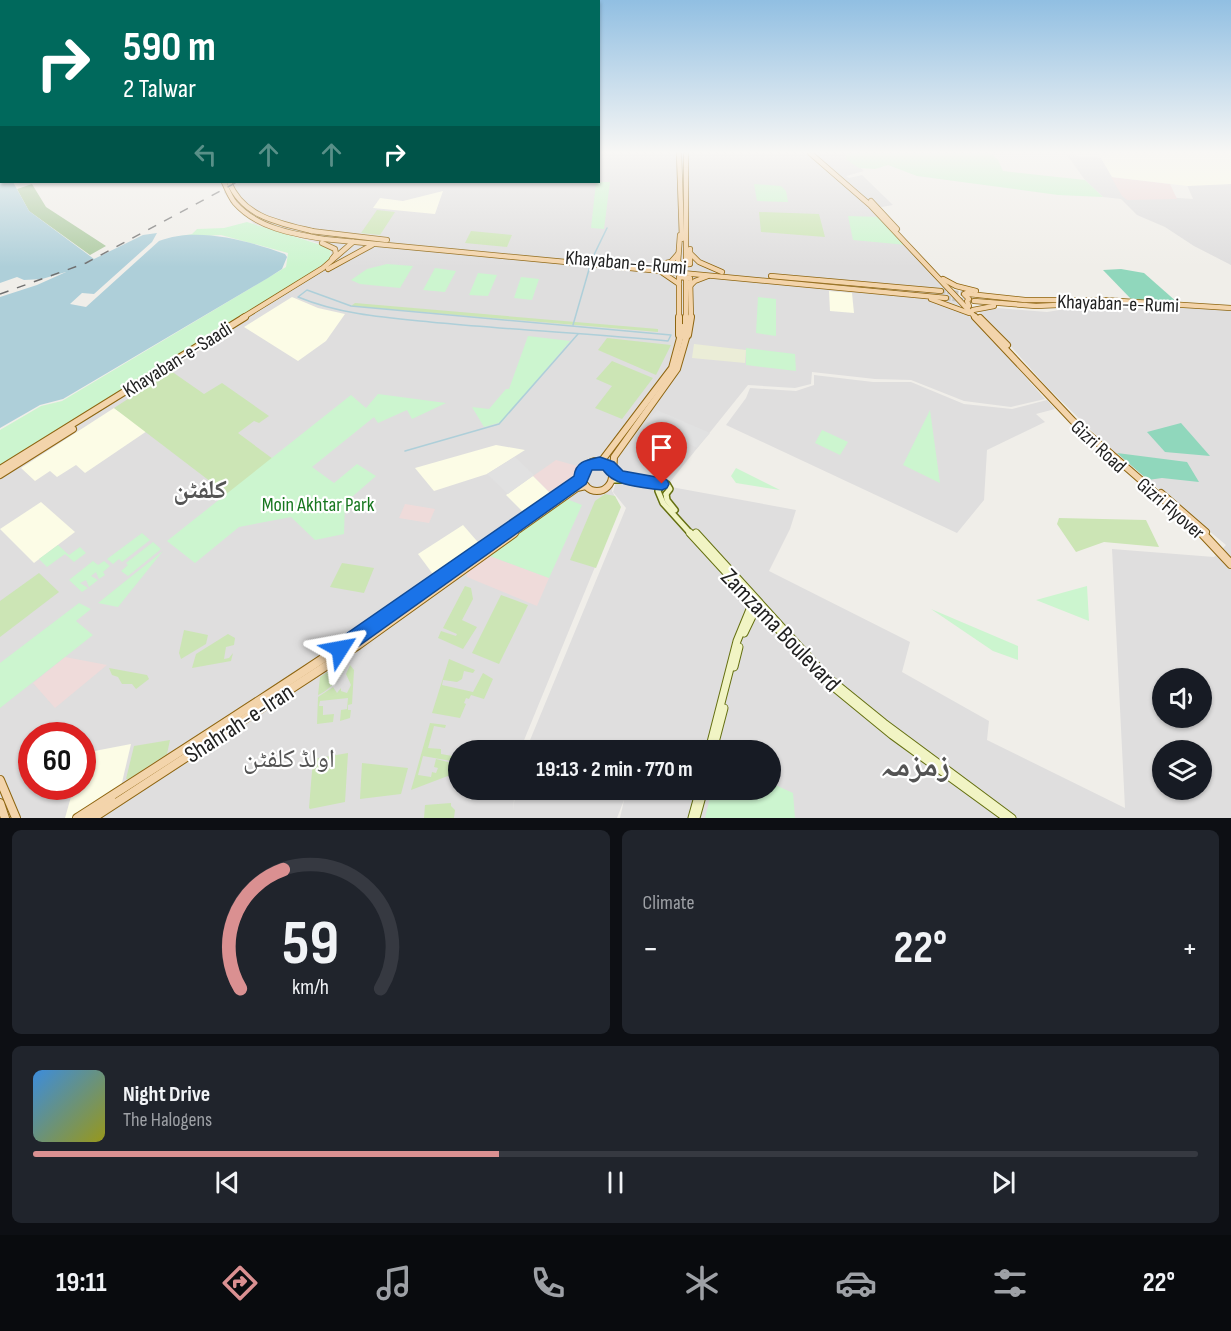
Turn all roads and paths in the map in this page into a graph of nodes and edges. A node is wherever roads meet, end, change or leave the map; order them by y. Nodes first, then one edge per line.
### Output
1 (227, 191) edge
2 (231, 191) edge
3 (681, 191) edge
4 (684, 191) edge
5 (855, 191) edge
6 (858, 191) edge
7 (681, 213) junction
8 (686, 219) junction
9 (310, 231) junction
10 (304, 235) junction
11 (381, 241) junction
12 (351, 243) junction
13 (680, 251) junction
14 (690, 251) junction
15 (335, 265) junction
16 (653, 267) junction
17 (323, 268) junction
18 (720, 273) junction
19 (943, 279) junction
20 (682, 280) junction
21 (828, 281) junction
22 (795, 283) junction
23 (690, 286) junction
24 (887, 288) junction
25 (851, 289) junction
26 (946, 293) junction
27 (991, 294) dead end
28 (972, 296) junction
29 (931, 299) junction
30 (1092, 303) junction
31 (1179, 306) junction
32 (1231, 310) edge
33 (974, 313) junction
34 (683, 340) junction
35 (616, 453) junction
36 (602, 460) junction
37 (0, 469) edge
38 (0, 475) edge
39 (614, 475) junction
40 (581, 479) junction
41 (586, 486) junction
42 (659, 488) junction
43 (666, 494) junction
44 (471, 561) junction
45 (1231, 562) edge
46 (755, 602) junction
47 (713, 740) edge
48 (714, 740) edge
49 (140, 777) junction
50 (0, 780) edge
51 (128, 795) junction
52 (699, 800) edge
53 (0, 803) edge
54 (5, 818) edge
55 (16, 818) edge
56 (77, 818) edge
57 (86, 818) edge
58 (93, 818) edge
59 (101, 818) edge
60 (694, 818) edge
61 (1006, 818) edge
62 (1012, 818) edge

1 - 10 main road
2 - 9 main road
3 - 7 main road
4 - 8 main road
5 - 26 main road
6 - 19 main road
7 - 8 main road
7 - 13 main road
8 - 14 main road
9 - 11 main road, Khayaban-e-Rumi
9 - 12 main road
10 - 12 main road
10 - 17 main road
11 - 12 main road, Khayaban-e-Rumi
11 - 15 main road, Khayaban-e-Saadi
11 - 16 main road, Khayaban-e-Rumi
12 - 15 main road
12 - 17 main road, Khayaban-e-Saadi
13 - 14 main road
13 - 16 main road
14 - 18 main road
15 - 38 main road, Khayaban-e-Saadi
16 - 18 main road, Khayaban-e-Rumi
16 - 20 main road
17 - 37 main road, Khayaban-e-Saadi
18 - 21 main road, Khayaban-e-Rumi
18 - 22 main road, Khayaban-e-Rumi
18 - 23 main road
19 - 28 main road
19 - 33 main road
20 - 23 main road
20 - 34 main road
21 - 24 main road
21 - 26 main road, Khayaban-e-Rumi
22 - 25 main road, Khayaban-e-Rumi
22 - 29 main road
23 - 34 main road
24 - 25 main road
24 - 26 main road
25 - 26 main road, Khayaban-e-Rumi
26 - 29 main road
26 - 33 main road
27 - 28 main road
28 - 30 main road, Khayaban-e-Rumi
28 - 32 main road, Khayaban-e-Rumi
28 - 33 main road
29 - 33 main road
30 - 31 main road, Khayaban-e-Rumi
30 - 33 main road
31 - 32 main road
31 - 32 main road, Khayaban-e-Rumi
33 - 45 main road, Gizri Flyover
33 - 45 main road, Gizri Road
34 - 35 main road
34 - 36 main road
35 - 36 main road
35 - 39 main road
36 - 39 main road
36 - 40 main road
39 - 41 main road
39 - 42 main road
40 - 41 main road
40 - 44 main road, Shahrah-e-Iran
41 - 44 main road, Shahrah-e-Iran
42 - 43 main road
42 - 43 main road, Zamzama Boulevard
42 - 46 main road, Zamzama Boulevard
43 - 46 main road, Zamzama Boulevard
44 - 49 main road, Shahrah-e-Iran
44 - 51 main road, Shahrah-e-Iran
46 - 47 main road
46 - 48 main road
46 - 61 main road, Zamzama Boulevard
46 - 62 main road, Zamzama Boulevard
49 - 56 main road
49 - 57 main road
50 - 55 main road
51 - 58 main road
51 - 59 main road
52 - 60 main road
53 - 54 main road

